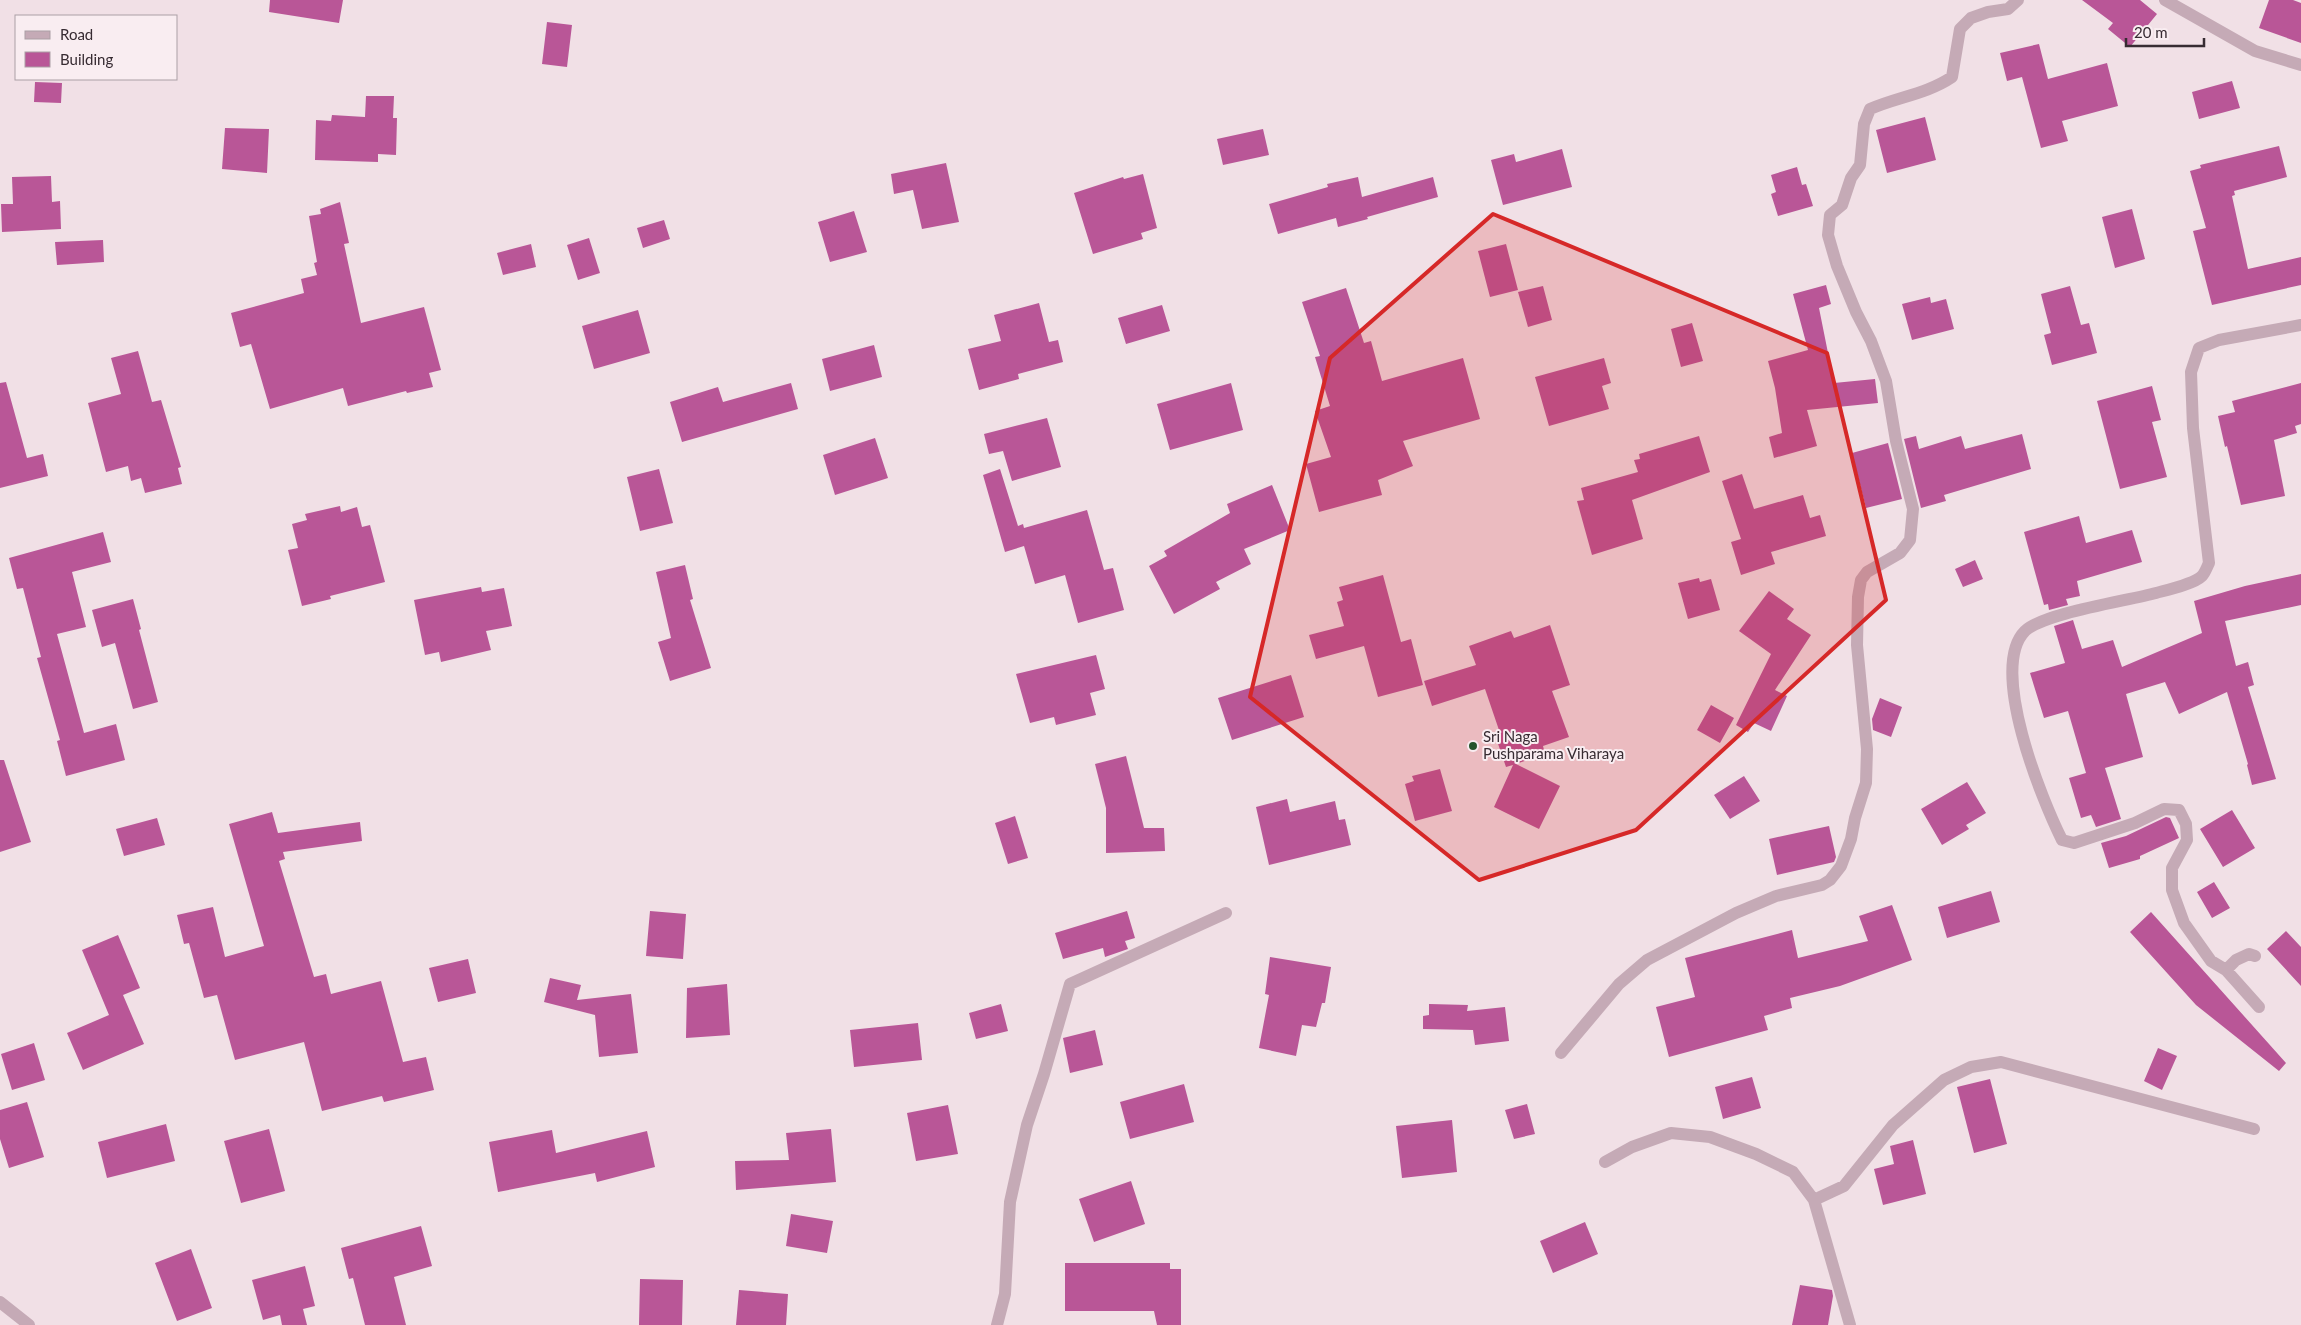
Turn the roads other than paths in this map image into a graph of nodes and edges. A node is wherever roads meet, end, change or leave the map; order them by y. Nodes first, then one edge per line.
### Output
1 (2018, 0) edge
2 (2165, 0) edge
3 (2301, 65) edge
4 (2301, 325) edge
5 (1226, 913) dead end
6 (2255, 956) dead end
7 (2226, 970) junction
8 (2259, 1006) dead end
9 (1561, 1053) dead end
10 (2254, 1129) dead end
11 (1605, 1162) dead end
12 (1814, 1200) junction
13 (0, 1302) edge
14 (29, 1325) edge
15 (996, 1325) edge
16 (1850, 1325) edge

1 - 9 street
2 - 3 street
4 - 7 street
5 - 15 street
6 - 7 street
7 - 8 street
10 - 12 street
11 - 12 street
12 - 16 street
13 - 14 street

